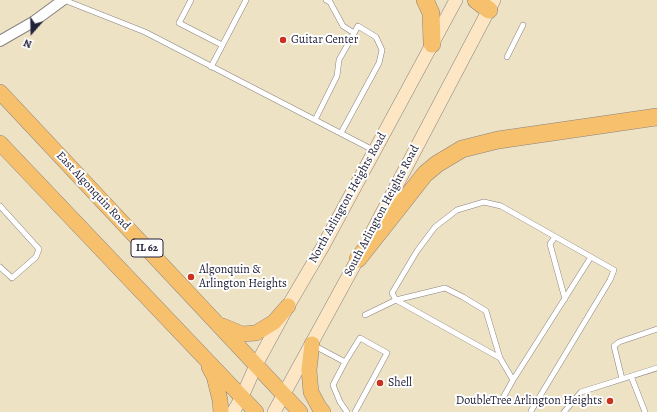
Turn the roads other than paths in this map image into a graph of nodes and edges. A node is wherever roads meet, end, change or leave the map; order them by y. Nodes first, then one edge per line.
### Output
1 (64, 0) edge
2 (191, 0) edge
3 (246, 0) edge
4 (326, 0) edge
5 (425, 0) edge
6 (456, 0) edge
7 (486, 3) edge
8 (523, 25) dead end
9 (354, 33) junction
10 (0, 41) edge
11 (432, 44) junction
12 (222, 45) junction
13 (507, 57) dead end
14 (211, 66) junction
15 (0, 92) edge
16 (657, 117) edge
17 (315, 120) junction
18 (341, 133) junction
19 (0, 143) edge
20 (375, 151) junction
21 (0, 206) edge
22 (555, 237) junction
23 (591, 257) junction
24 (358, 259) junction
25 (0, 267) edge
26 (565, 299) junction
27 (396, 300) junction
28 (288, 306) junction
29 (365, 315) dead end
30 (217, 324) junction
31 (657, 329) edge
32 (312, 344) junction
33 (201, 354) junction
34 (500, 358) junction
35 (345, 362) junction
36 (256, 365) junction
37 (657, 368) edge
38 (631, 376) junction
39 (622, 379) junction
40 (513, 380) junction
41 (284, 395) junction
42 (504, 396) dead end
43 (242, 397) junction
44 (531, 411) dead end
45 (221, 412) edge
46 (234, 412) edge
47 (256, 412) edge
48 (274, 412) edge
49 (300, 412) edge
50 (323, 412) edge
51 (347, 412) edge
52 (355, 412) edge
53 (564, 412) edge
54 (645, 412) edge

1 - 10 street
1 - 14 lane
2 - 12 lane
3 - 12 lane
4 - 9 lane
5 - 11 highway
6 - 11 main road, North Arlington Heights Road
7 - 24 main road, South Arlington Heights Road
8 - 13 lane
9 - 17 lane
9 - 18 lane
11 - 20 main road, North Arlington Heights Road
12 - 14 lane
14 - 17 lane
15 - 30 main road, East Algonquin Road / IL 62
16 - 24 highway
17 - 18 lane
18 - 20 lane
19 - 33 main road, IL 62
20 - 28 main road, North Arlington Heights Road
21 - 25 lane
22 - 23 lane
22 - 26 lane
22 - 27 lane
23 - 26 lane
23 - 44 lane
24 - 32 main road, South Arlington Heights Road
26 - 40 lane
27 - 29 lane
27 - 34 lane
27 - 34 lane
28 - 30 main road
28 - 36 main road, North Arlington Heights Road
30 - 36 main road, East Algonquin Road / IL 62
31 - 39 lane
32 - 35 lane
32 - 41 main road, South Arlington Heights Road
32 - 50 main road
33 - 43 main road, IL 62
33 - 45 main road
34 - 40 lane
35 - 51 lane
35 - 52 lane
36 - 41 main road, East Algonquin Road / IL 62
36 - 43 main road, North Arlington Heights Road
37 - 38 lane
38 - 39 lane
38 - 54 lane
39 - 53 lane
40 - 42 lane
41 - 48 main road, South Arlington Heights Road
41 - 49 main road, IL 62
43 - 46 main road
43 - 47 main road, IL 62

